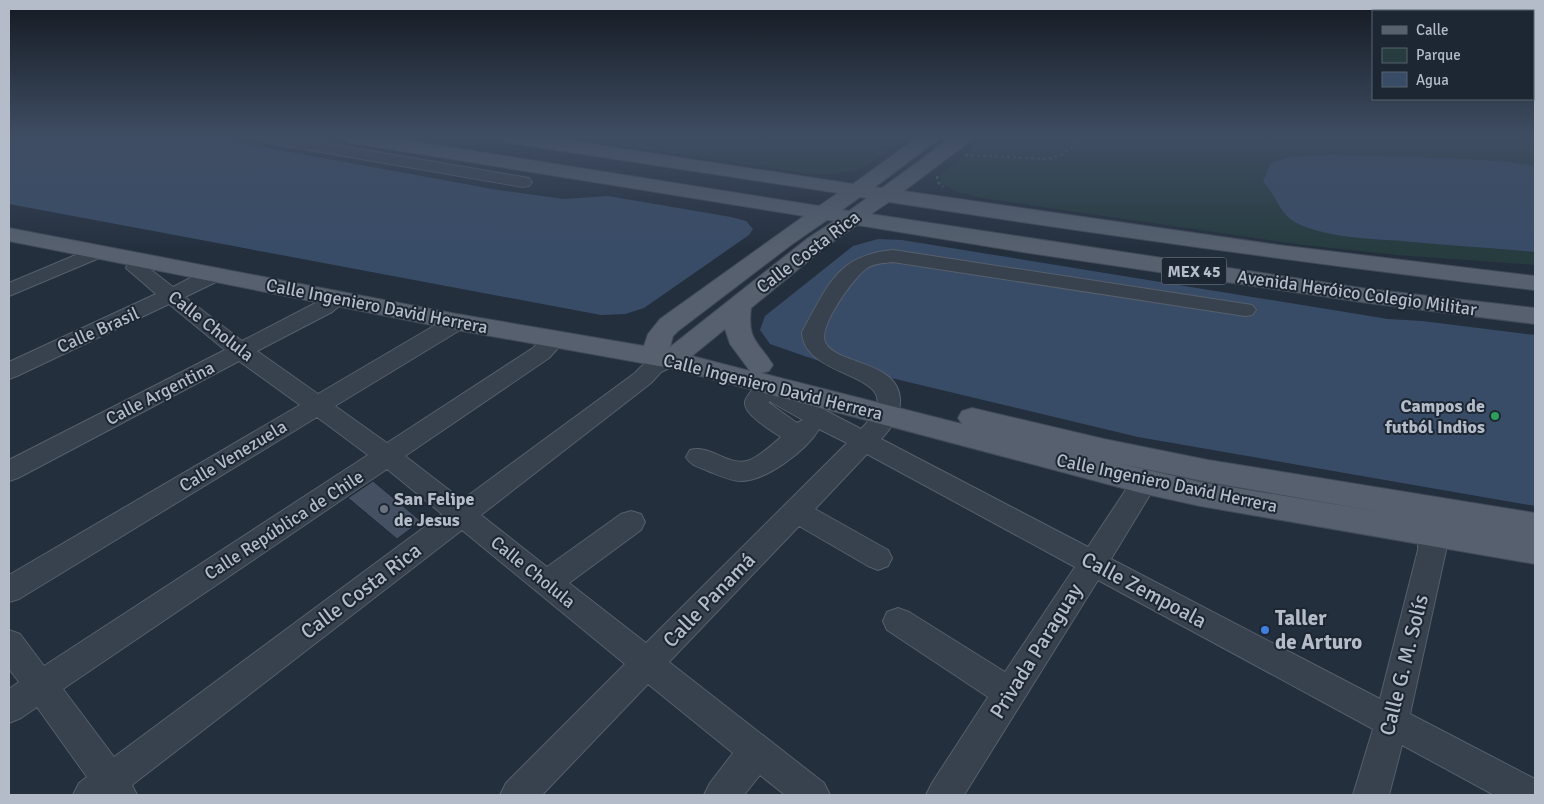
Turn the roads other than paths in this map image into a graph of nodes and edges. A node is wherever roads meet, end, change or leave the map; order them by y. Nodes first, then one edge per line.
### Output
1 (480, 175) edge
2 (608, 175) edge
3 (756, 175) edge
4 (877, 175) edge
5 (912, 175) edge
6 (921, 175) edge
7 (523, 182) dead end
8 (856, 190) junction
9 (885, 195) junction
10 (948, 198) junction
11 (743, 200) junction
12 (822, 212) junction
13 (854, 218) junction
14 (9, 219) edge
15 (901, 226) junction
16 (9, 235) edge
17 (783, 240) junction
18 (816, 243) junction
19 (96, 252) junction
20 (138, 261) junction
21 (214, 276) junction
22 (1535, 283) edge
23 (9, 290) edge
24 (172, 296) junction
25 (336, 300) junction
26 (739, 304) junction
27 (1245, 310) dead end
28 (1535, 316) edge
29 (457, 322) junction
30 (556, 338) junction
31 (241, 351) junction
32 (664, 354) junction
33 (9, 371) edge
34 (763, 379) junction
35 (318, 406) junction
36 (888, 407) junction
37 (808, 427) junction
38 (864, 442) junction
39 (388, 456) junction
40 (699, 457) dead end
41 (9, 470) edge
42 (1141, 481) junction
43 (796, 511) junction
44 (462, 514) junction
45 (632, 522) dead end
46 (1535, 526) edge
47 (1432, 534) junction
48 (1535, 551) edge
49 (878, 558) dead end
50 (1092, 562) junction
51 (547, 583) junction
52 (9, 590) edge
53 (898, 620) dead end
54 (9, 644) edge
55 (647, 663) junction
56 (39, 686) junction
57 (1010, 693) junction
58 (9, 707) edge
59 (1391, 723) junction
60 (757, 751) junction
61 (107, 791) edge
62 (518, 795) edge
63 (722, 795) edge
64 (812, 795) edge
65 (944, 795) edge
66 (1371, 795) edge
67 (1529, 795) edge

1 - 7 street
2 - 11 main road, Avenida Heróico Colegio Militar
3 - 8 main road, Avenida Heróico Colegio Militar
4 - 8 main road, Calle Costa Rica
5 - 9 main road, Calle Costa Rica
6 - 10 main road
8 - 9 main road, Avenida Heróico Colegio Militar
8 - 12 main road, Calle Costa Rica
9 - 10 main road, Avenida Heróico Colegio Militar / MEX 45
9 - 13 main road, Calle Costa Rica
10 - 22 main road, Avenida Heróico Colegio Militar / MEX 45
11 - 12 main road, Avenida Heróico Colegio Militar
11 - 17 main road
12 - 13 main road, Avenida Heróico Colegio Militar
12 - 17 main road, Calle Costa Rica
13 - 15 main road, Avenida Heróico Colegio Militar / MEX 45
13 - 18 main road, Calle Costa Rica
14 - 32 main road, Calle Ingeniero David Herrera
15 - 18 main road
15 - 28 main road, Avenida Heróico Colegio Militar / MEX 45
16 - 19 main road, Calle Ingeniero David Herrera
17 - 32 main road, Calle Costa Rica
18 - 26 main road, Calle Costa Rica
19 - 20 main road, Calle Ingeniero David Herrera
19 - 23 street
20 - 21 main road, Calle Ingeniero David Herrera
20 - 24 street, Calle Cholula
21 - 24 street, Calle Brasil
21 - 25 main road, Calle Ingeniero David Herrera
24 - 31 street, Calle Cholula
24 - 33 street, Calle Brasil
25 - 29 main road, Calle Ingeniero David Herrera
25 - 31 street, Calle Argentina
26 - 32 main road, Calle Costa Rica
26 - 34 main road
27 - 36 street
29 - 30 main road, Calle Ingeniero David Herrera
29 - 35 street, Calle Venezuela
30 - 32 main road, Calle Ingeniero David Herrera
30 - 39 street, Calle República de Chile
31 - 35 street, Calle Cholula
31 - 41 street, Calle Argentina
32 - 34 main road, Calle Ingeniero David Herrera
32 - 44 street, Calle Costa Rica
34 - 36 main road, Calle Ingeniero David Herrera
34 - 37 street, Calle Zempoala
35 - 39 street, Calle Cholula
35 - 52 street, Calle Venezuela
36 - 38 street, Calle Panamá
36 - 42 main road, Calle Ingeniero David Herrera
36 - 46 main road, Calle Ingeniero David Herrera
37 - 38 street, Calle Zempoala
37 - 40 street
38 - 43 street, Calle Panamá
38 - 50 street, Calle Zempoala
39 - 44 street, Calle Cholula
39 - 56 street, Calle República de Chile
42 - 47 main road, Calle Ingeniero David Herrera
42 - 50 street, Privada Paraguay
43 - 49 street
43 - 55 street, Calle Panamá
44 - 51 street, Calle Cholula
44 - 61 street, Calle Costa Rica
45 - 51 street
47 - 48 main road, Calle Ingeniero David Herrera
47 - 59 street, Calle G. M. Solís
50 - 57 street, Privada Paraguay
50 - 59 street, Calle Zempoala
51 - 55 street, Calle Cholula
53 - 57 street
54 - 56 street
55 - 60 street, Calle Cholula
55 - 62 street, Calle Panamá
56 - 58 street, Calle República de Chile
56 - 61 street
57 - 65 street, Privada Paraguay
59 - 66 street, Calle G. M. Solís
59 - 67 street, Calle Zempoala
60 - 63 street
60 - 64 street, Calle Cholula

